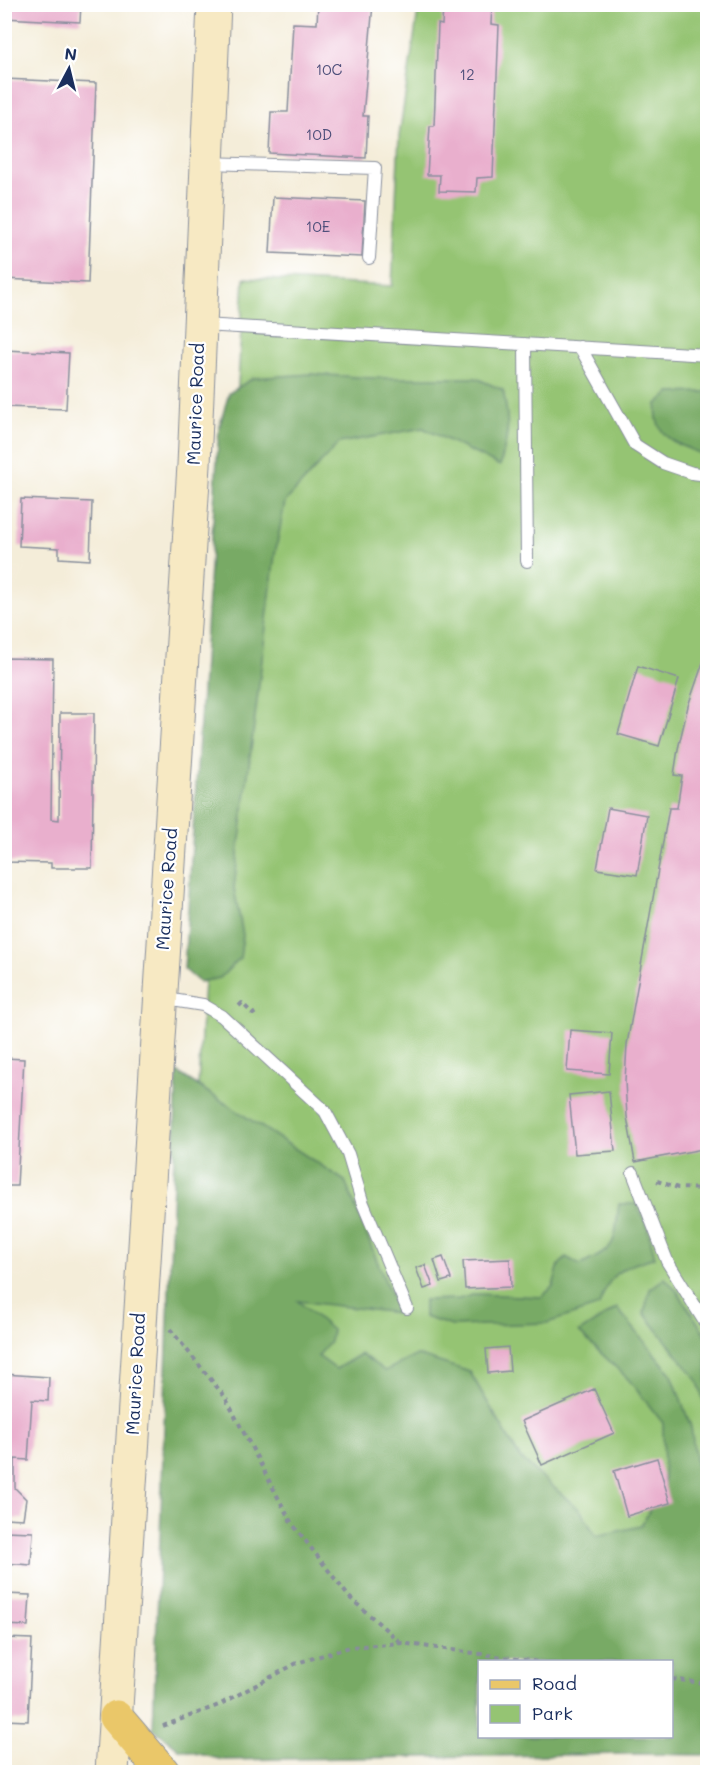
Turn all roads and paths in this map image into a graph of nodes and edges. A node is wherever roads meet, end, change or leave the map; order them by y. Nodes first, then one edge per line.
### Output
1 (214, 4) edge
2 (206, 163) junction
3 (369, 258) dead end
4 (199, 325) junction
5 (525, 344) junction
6 (580, 347) junction
7 (708, 355) edge
8 (708, 475) edge
9 (527, 561) dead end
10 (160, 998) junction
11 (242, 1003) dead end
12 (256, 1012) dead end
13 (633, 1173) joint
14 (708, 1189) edge
15 (141, 1294) junction
16 (407, 1308) dead end
17 (708, 1327) edge
18 (401, 1643) junction
19 (524, 1660) edge
20 (673, 1679) edge
21 (708, 1684) edge
22 (116, 1717) junction
23 (159, 1727) dead end
24 (112, 1773) edge
25 (163, 1773) edge

1 - 2 street, Maurice Road
2 - 3 lane
2 - 4 street, Maurice Road
4 - 5 lane
4 - 10 street, Maurice Road
5 - 6 lane
5 - 9 lane
6 - 7 lane
6 - 8 lane
10 - 15 street, Maurice Road
10 - 16 lane
11 - 12 path
13 - 14 path
13 - 17 lane
15 - 18 path
15 - 22 street, Maurice Road
18 - 19 path
18 - 23 path
20 - 21 path
22 - 24 street, Maurice Road
22 - 25 main road

